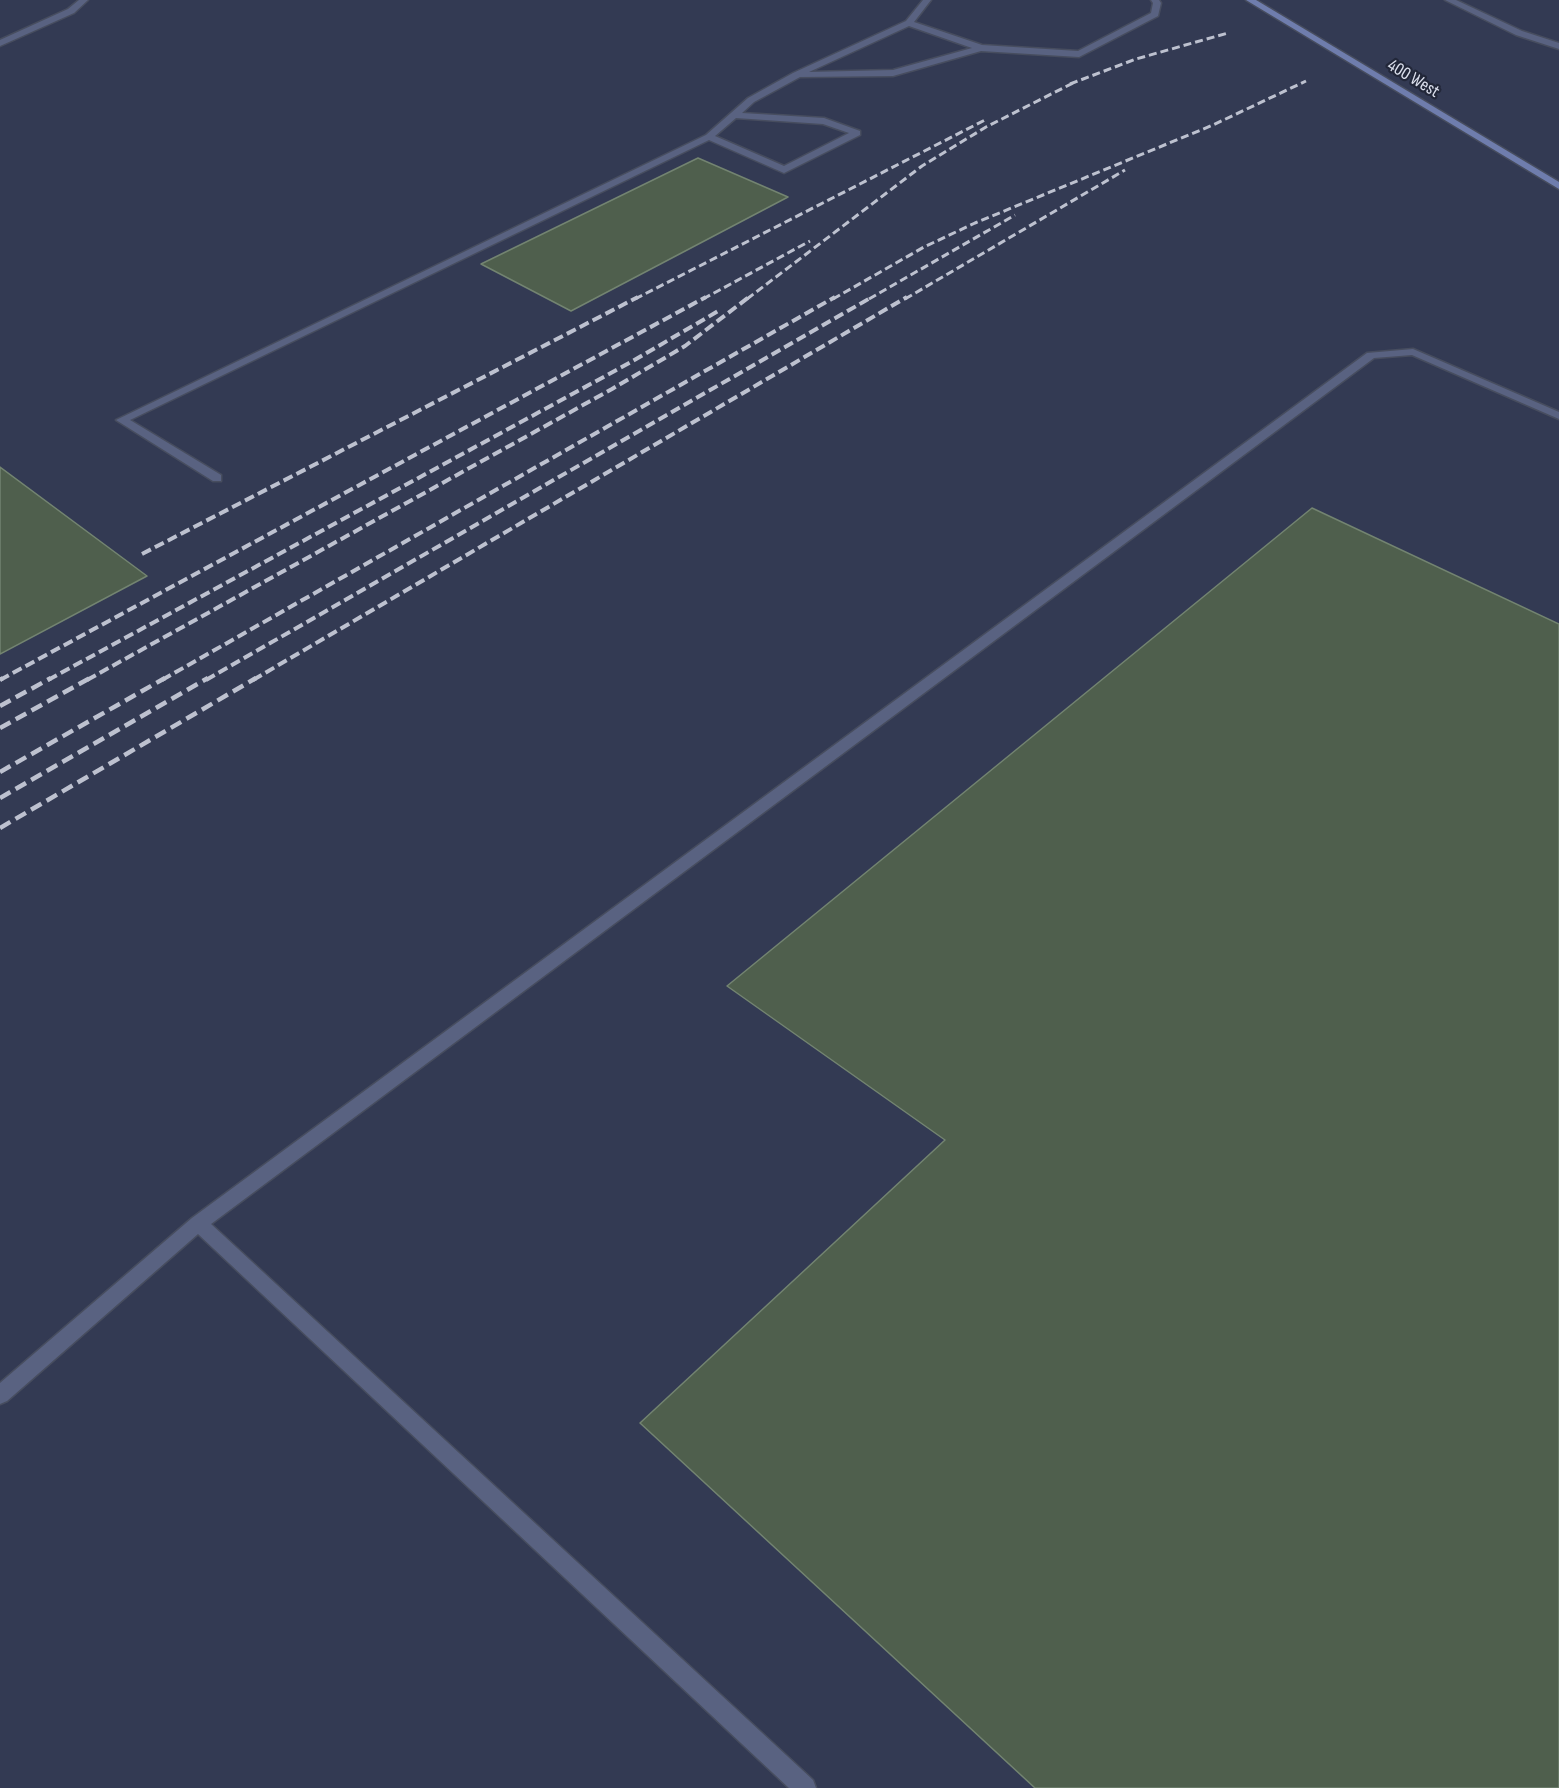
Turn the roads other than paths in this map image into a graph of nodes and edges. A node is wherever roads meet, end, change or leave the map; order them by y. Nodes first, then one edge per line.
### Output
1 (84, 0) edge
2 (927, 0) edge
3 (1155, 0) edge
4 (1250, 0) edge
5 (1449, 0) edge
6 (909, 23) junction
7 (0, 44) edge
8 (1559, 46) edge
9 (981, 48) junction
10 (796, 75) junction
11 (734, 115) junction
12 (709, 137) junction
13 (1559, 186) edge
14 (1559, 416) edge
15 (216, 478) dead end
16 (198, 1223) junction
17 (0, 1395) edge
18 (805, 1788) edge

1 - 7 lane
2 - 6 lane
3 - 9 lane
4 - 13 street, 400 West
5 - 8 lane
6 - 9 lane
6 - 10 lane
9 - 10 lane
10 - 11 lane
11 - 12 lane
11 - 12 lane
12 - 15 lane
14 - 16 lane
16 - 17 lane
16 - 18 lane

